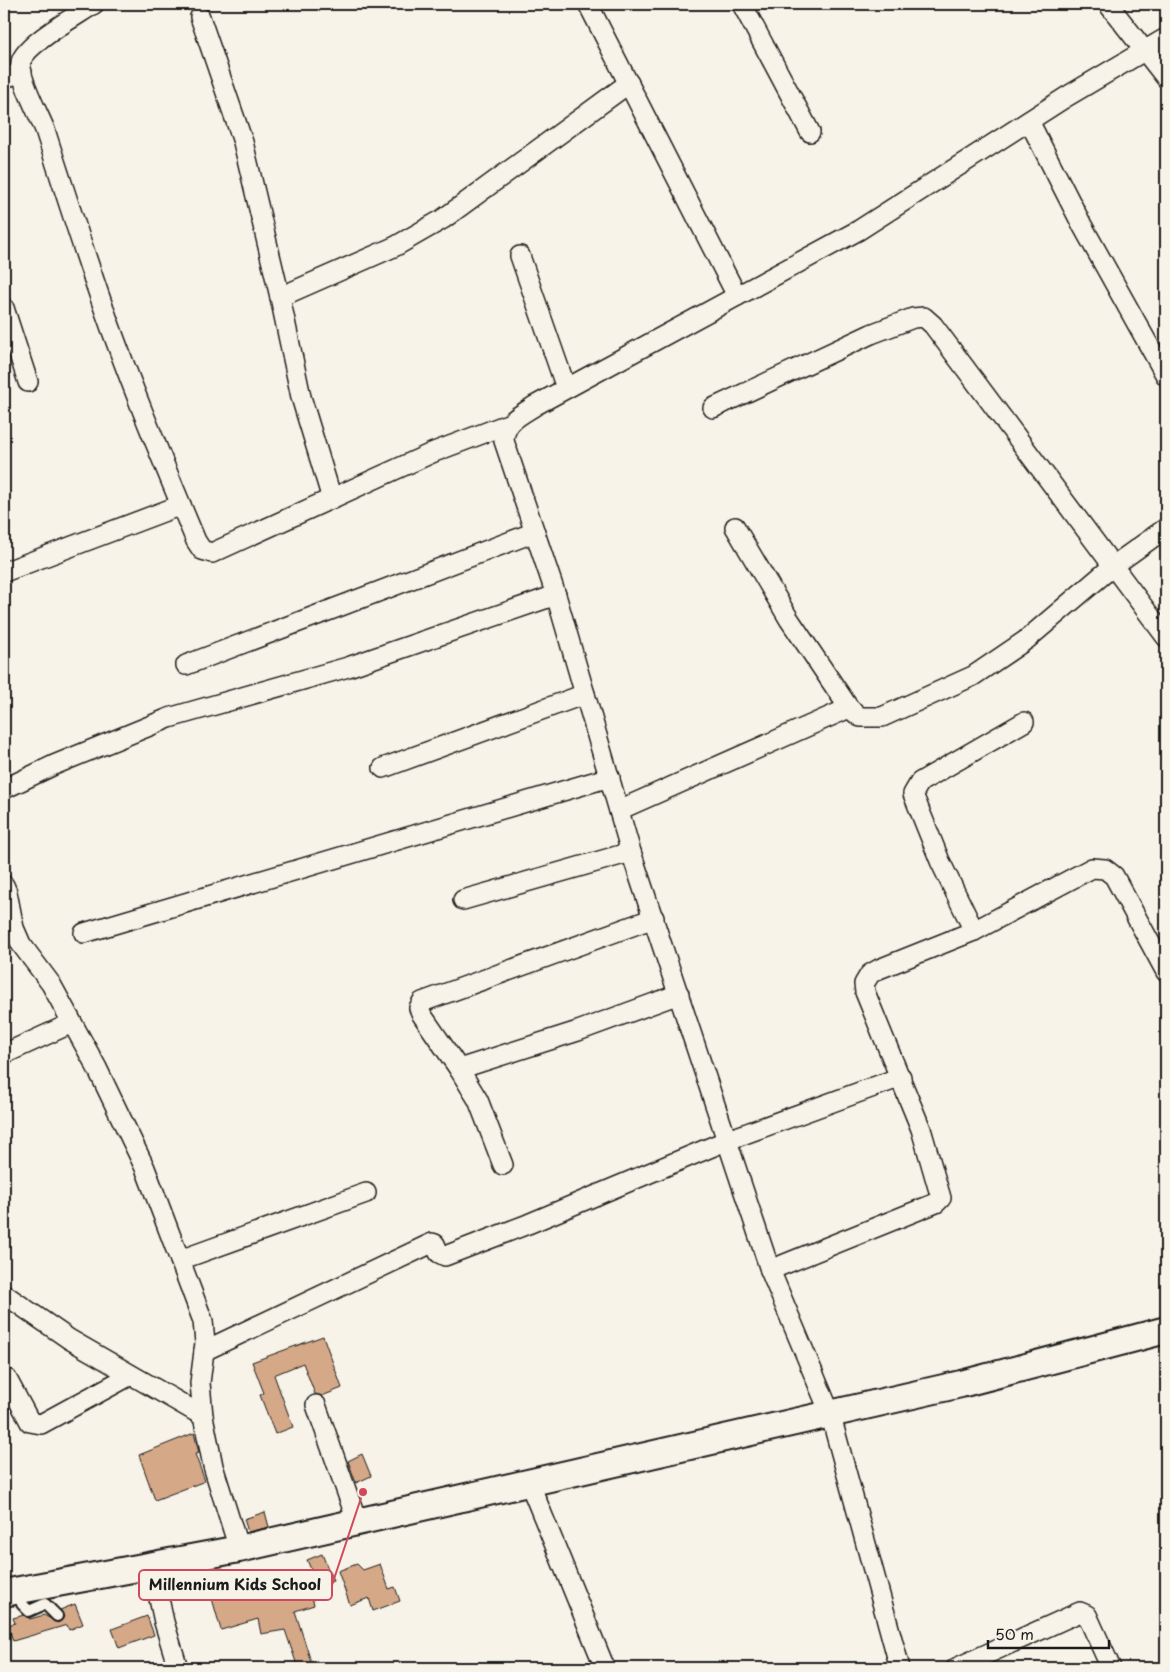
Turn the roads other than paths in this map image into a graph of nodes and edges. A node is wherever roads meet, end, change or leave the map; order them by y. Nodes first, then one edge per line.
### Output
1 (94, 4) edge
2 (588, 4) edge
3 (742, 4) edge
4 (1108, 4) edge
5 (200, 17) dead end
6 (1166, 38) edge
7 (1146, 50) junction
8 (22, 72) junction
9 (4, 78) edge
10 (1166, 78) edge
11 (629, 83) junction
12 (1029, 121) junction
13 (810, 132) dead end
14 (520, 256) dead end
15 (737, 296) junction
16 (280, 297) junction
17 (4, 308) edge
18 (1166, 376) edge
19 (28, 382) dead end
20 (566, 388) junction
21 (713, 408) dead end
22 (508, 424) junction
23 (332, 499) junction
24 (182, 505) junction
25 (735, 527) dead end
26 (1166, 528) edge
27 (535, 532) junction
28 (1114, 566) junction
29 (4, 572) edge
30 (556, 595) junction
31 (1166, 636) edge
32 (186, 665) dead end
33 (585, 694) junction
34 (849, 708) junction
35 (1024, 722) dead end
36 (383, 768) dead end
37 (610, 777) junction
38 (4, 789) edge
39 (619, 810) junction
40 (631, 852) junction
41 (4, 885) edge
42 (463, 900) dead end
43 (654, 918) junction
44 (974, 930) junction
45 (84, 933) dead end
46 (1166, 972) edge
47 (680, 994) junction
48 (72, 1023) junction
49 (4, 1054) edge
50 (460, 1068) junction
51 (901, 1077) junction
52 (728, 1140) junction
53 (503, 1165) dead end
54 (366, 1193) dead end
55 (180, 1260) junction
56 (770, 1270) junction
57 (4, 1294) edge
58 (1166, 1330) edge
59 (204, 1351) junction
60 (131, 1375) junction
61 (7, 1379) dead end
62 (316, 1405) dead end
63 (830, 1413) junction
64 (203, 1416) junction
65 (529, 1482) junction
66 (358, 1521) junction
67 (239, 1549) junction
68 (152, 1566) junction
69 (11, 1591) edge
70 (57, 1616) dead end
71 (178, 1668) edge
72 (605, 1668) edge
73 (900, 1668) edge
74 (956, 1668) edge
75 (1111, 1668) edge

1 - 8 street
2 - 11 street
3 - 13 street
4 - 7 street
5 - 16 street
6 - 7 street
7 - 10 street
7 - 12 street
8 - 9 street
8 - 24 street
11 - 15 street
11 - 16 street
12 - 15 street
12 - 18 street
14 - 20 street
15 - 20 street
16 - 23 street
17 - 19 street
20 - 22 street
21 - 28 street
22 - 23 street
22 - 27 street
23 - 24 street
24 - 29 street
25 - 34 street
26 - 28 street
27 - 30 street
27 - 32 street
28 - 31 street
28 - 34 street
30 - 33 street
30 - 38 street
33 - 36 street
33 - 37 street
34 - 39 street
35 - 44 street
37 - 39 street
37 - 45 street
39 - 40 street
40 - 42 street
40 - 43 street
41 - 48 street
43 - 47 street
43 - 50 street
44 - 46 street
44 - 51 street
47 - 50 street
47 - 52 street
48 - 49 street
48 - 55 street
50 - 53 street
51 - 52 street
51 - 56 street
52 - 56 street
52 - 59 street
54 - 55 street
55 - 59 street
56 - 63 street
57 - 60 street
58 - 63 main road
59 - 64 street
60 - 61 street
60 - 64 street
62 - 66 street
63 - 65 main road
63 - 73 street
64 - 67 street
65 - 66 main road
65 - 72 street
66 - 67 main road
67 - 68 main road
68 - 69 main road
68 - 71 street
69 - 70 lane
74 - 75 street

